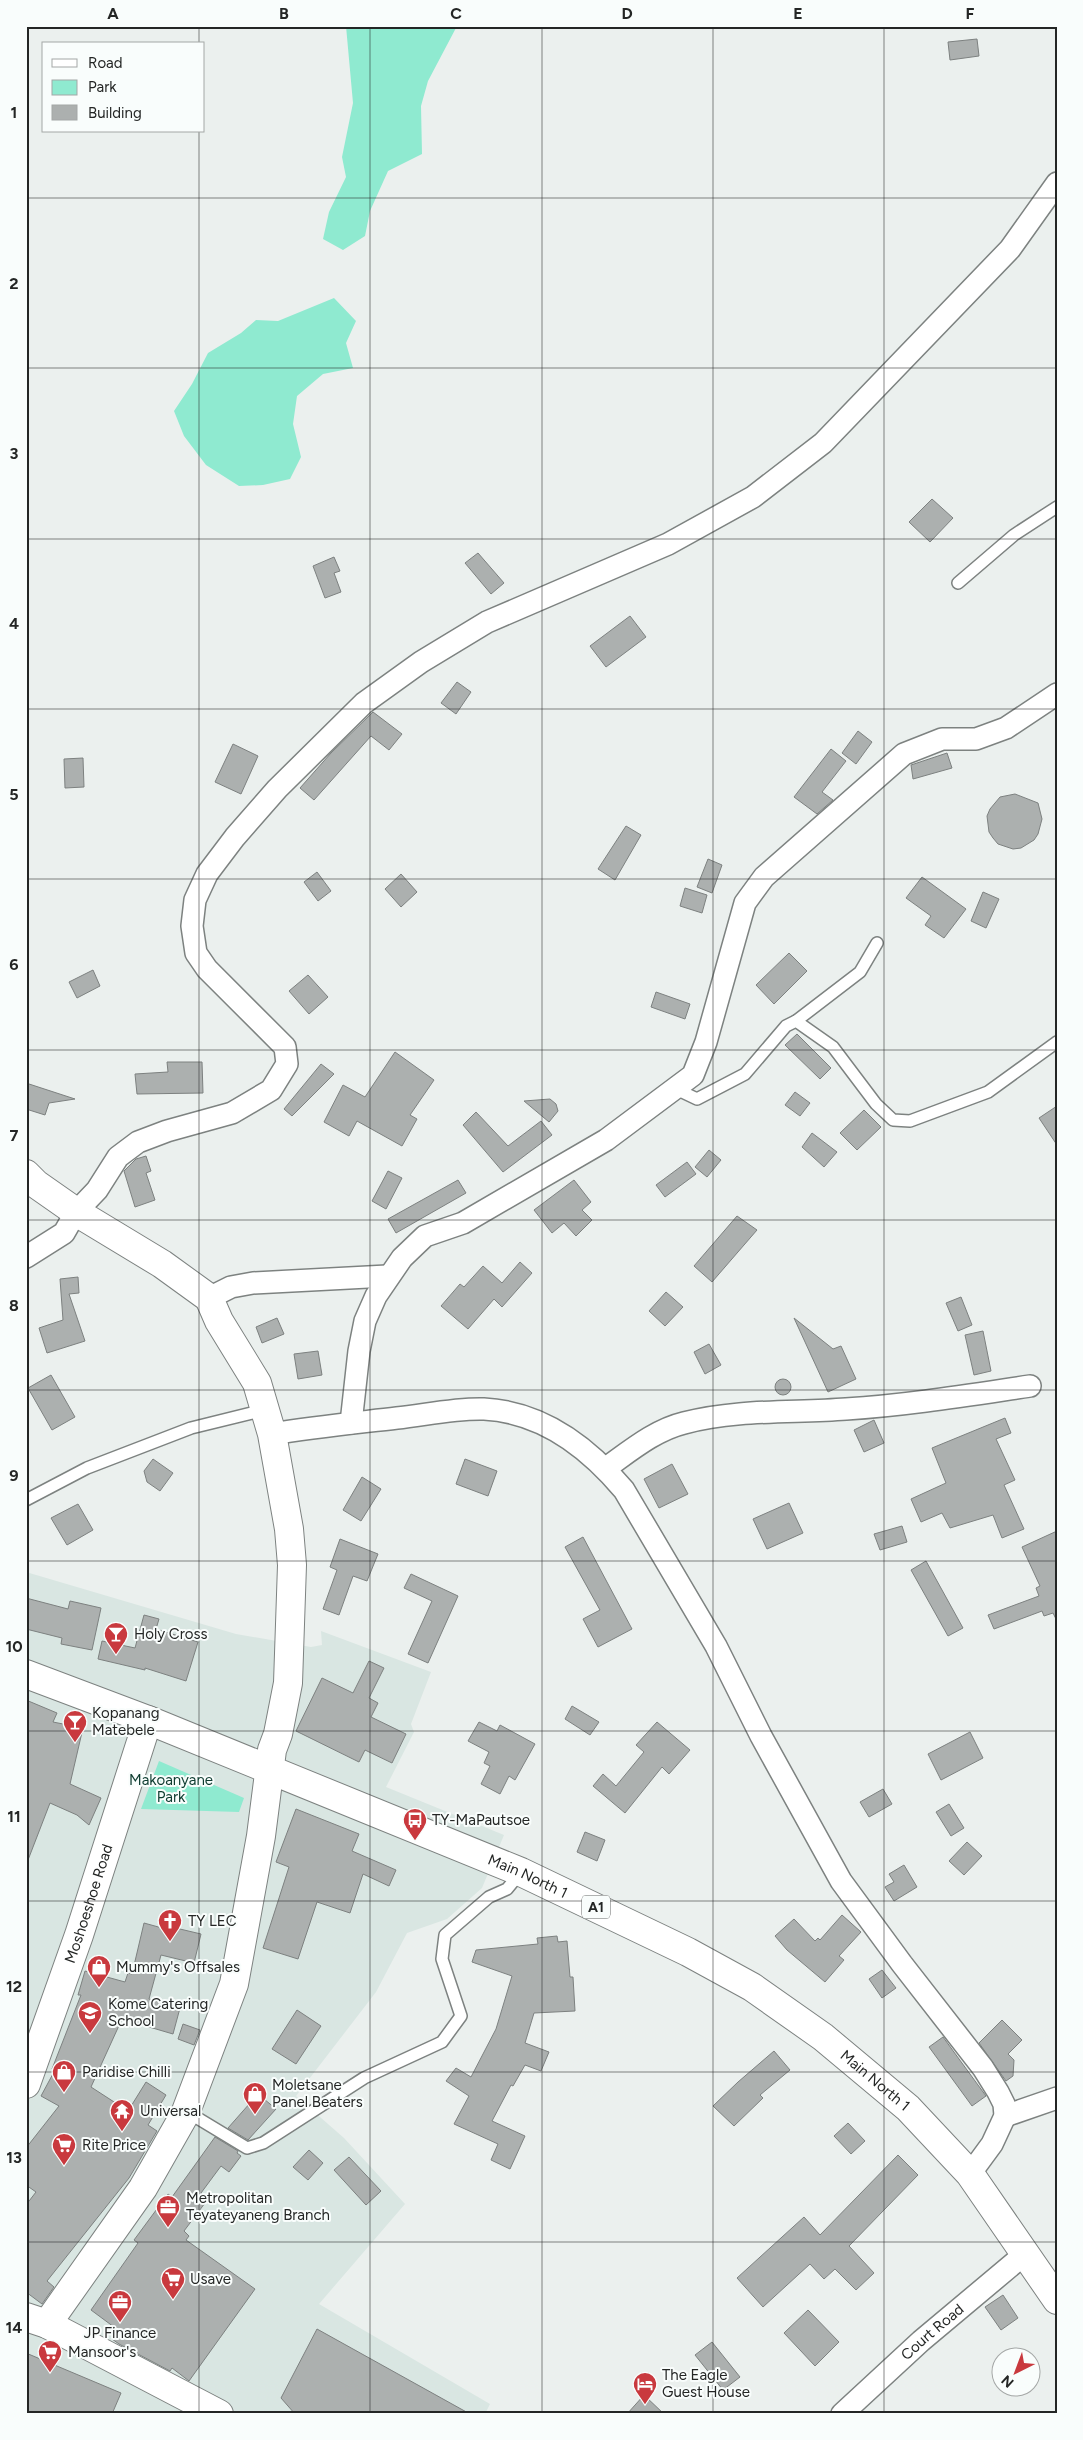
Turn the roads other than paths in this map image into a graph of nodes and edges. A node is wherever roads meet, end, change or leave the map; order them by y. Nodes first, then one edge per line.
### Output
1 (1057, 183) edge
2 (1057, 506) edge
3 (958, 583) dead end
4 (1057, 694) edge
5 (877, 943) dead end
6 (796, 1022) junction
7 (1057, 1042) edge
8 (676, 1088) junction
9 (26, 1174) edge
10 (76, 1212) junction
11 (26, 1257) edge
12 (388, 1276) junction
13 (209, 1298) junction
14 (1030, 1386) dead end
15 (268, 1422) junction
16 (351, 1423) junction
17 (606, 1468) junction
18 (26, 1500) edge
19 (26, 1674) edge
20 (148, 1720) junction
21 (271, 1770) junction
22 (521, 1872) junction
23 (26, 2084) edge
24 (1057, 2098) edge
25 (185, 2114) junction
26 (1005, 2116) junction
27 (970, 2174) junction
28 (1026, 2253) junction
29 (1057, 2300) edge
30 (37, 2320) edge
31 (219, 2414) edge
32 (842, 2414) edge

1 - 10 street
2 - 3 lane
4 - 8 street
5 - 6 lane
6 - 7 lane
6 - 8 lane
8 - 12 street
9 - 10 main road
10 - 11 street
10 - 13 main road
12 - 13 street
12 - 16 street
13 - 15 main road
14 - 17 street
15 - 16 street
15 - 18 lane
15 - 21 main road
16 - 17 street
17 - 26 street
19 - 20 main road, Main North 1 / A1
20 - 21 main road, Main North 1 / A1
20 - 23 main road, Moshoeshoe Road
21 - 22 main road, Main North 1 / A1
21 - 25 main road
22 - 25 lane
22 - 27 main road, Main North 1 / A1
24 - 26 street
25 - 30 main road
26 - 27 street
27 - 28 main road, Main North 1 / A1
28 - 29 main road, Main North 1 / A1
28 - 32 street, Court Road
30 - 31 main road

